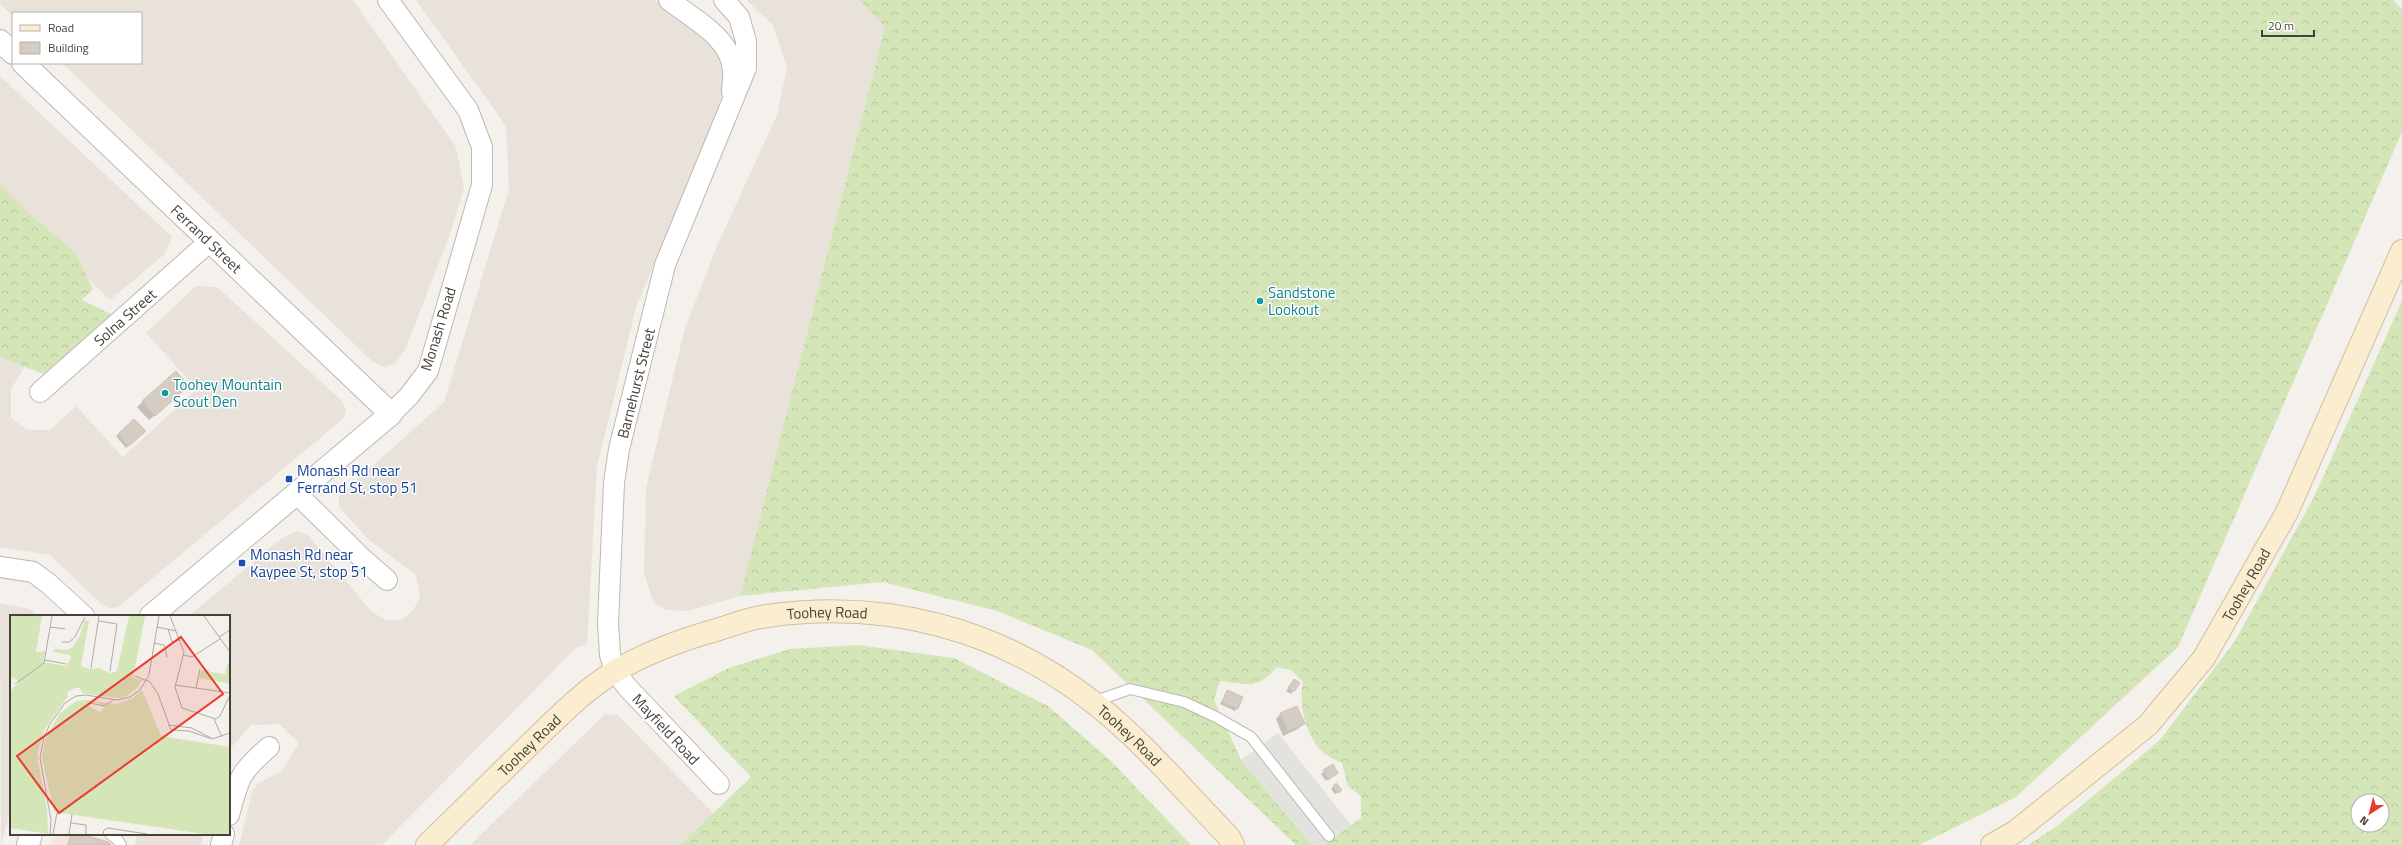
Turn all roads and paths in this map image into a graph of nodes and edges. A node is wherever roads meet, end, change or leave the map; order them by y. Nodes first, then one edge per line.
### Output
1 (388, 0) edge
2 (669, 0) edge
3 (724, 0) edge
4 (0, 41) edge
5 (12, 52) edge
6 (24, 64) edge
7 (730, 108) junction
8 (209, 242) junction
9 (2402, 251) edge
10 (40, 392) dead end
11 (391, 414) junction
12 (297, 494) junction
13 (0, 567) edge
14 (387, 580) dead end
15 (83, 615) edge
16 (152, 615) edge
17 (615, 671) junction
18 (1093, 702) junction
19 (269, 747) dead end
20 (719, 784) dead end
21 (230, 811) edge
22 (31, 835) edge
23 (111, 835) edge
24 (224, 835) edge
25 (1330, 836) dead end
26 (1235, 842) edge
27 (28, 845) edge
28 (121, 845) edge
29 (221, 845) edge
30 (427, 845) edge
31 (1992, 845) edge

1 - 11 street, Monash Road
2 - 7 street, Barnehurst Street
3 - 7 street, Barnehurst Street
4 - 5 street
6 - 8 street, Ferrand Street
7 - 17 street, Barnehurst Street
8 - 10 street, Solna Street
8 - 11 street, Ferrand Street
9 - 31 main road, Toohey Road
11 - 12 street, Monash Road
12 - 14 street
12 - 16 street, Monash Road
13 - 15 street
17 - 18 main road, Toohey Road
17 - 20 street, Mayfield Road
17 - 30 main road, Toohey Road
18 - 25 lane
18 - 26 main road, Toohey Road
19 - 21 street
22 - 27 street
23 - 28 lane
24 - 29 street

